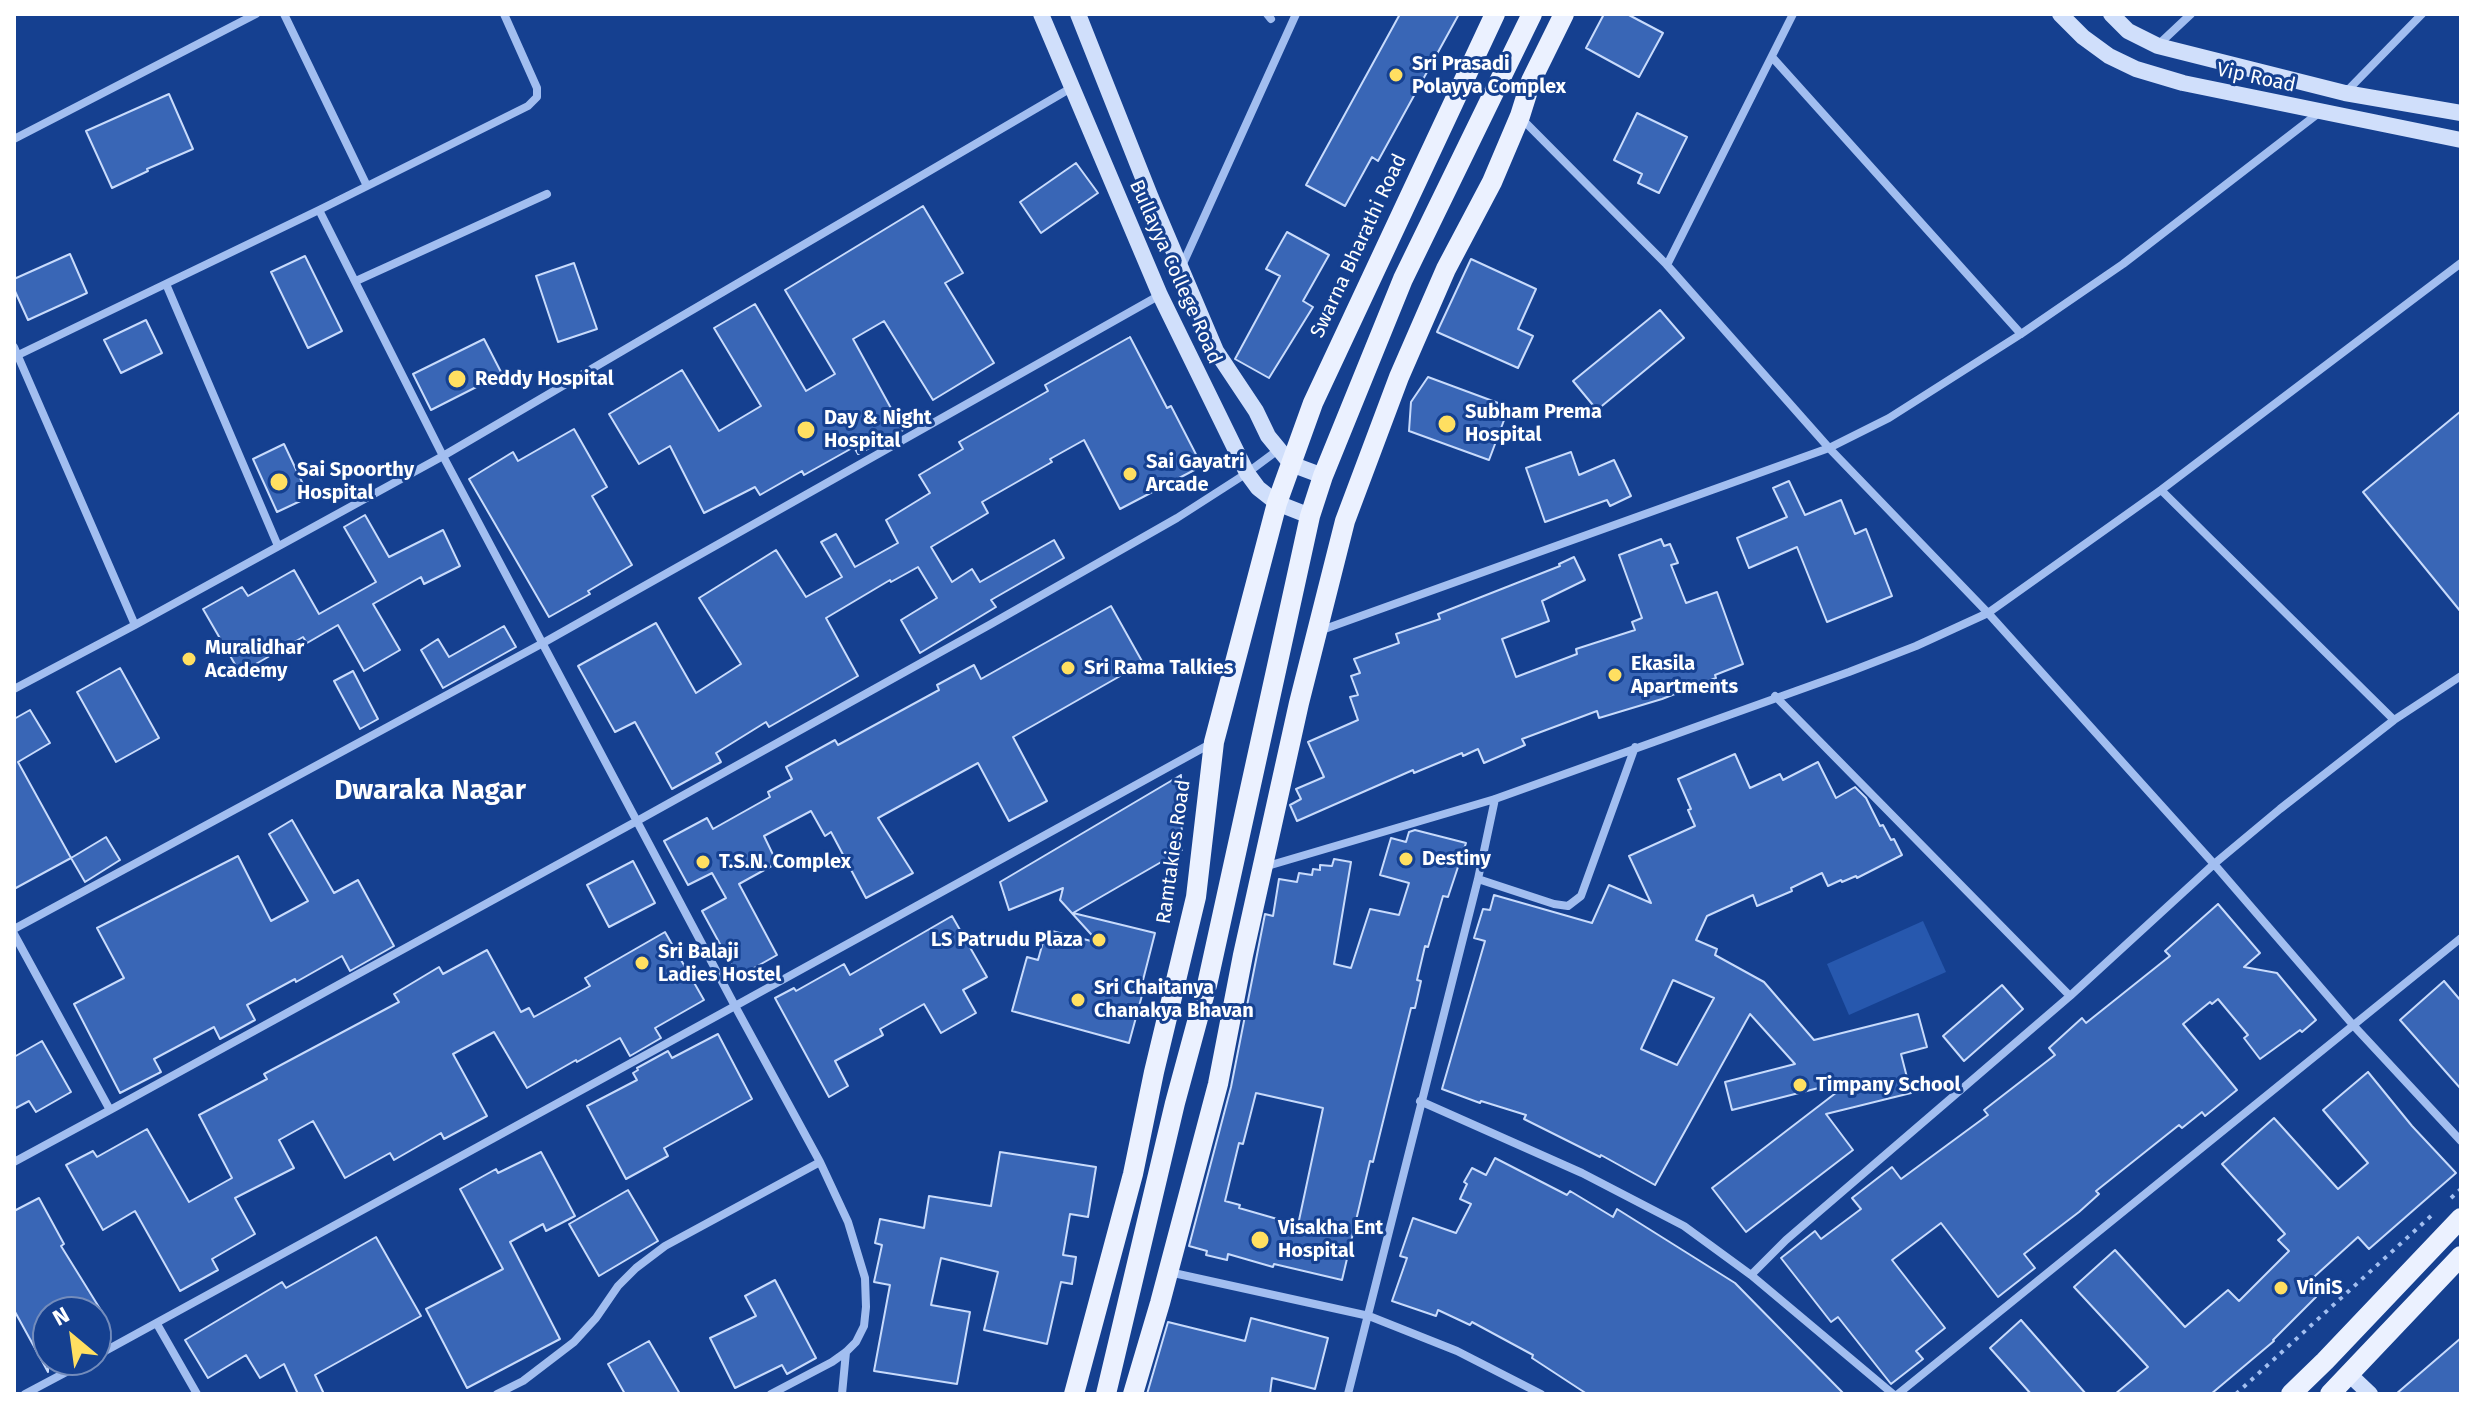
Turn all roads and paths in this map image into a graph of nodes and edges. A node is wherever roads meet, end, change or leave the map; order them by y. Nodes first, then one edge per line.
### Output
1 (256, 14) edge
2 (284, 14) edge
3 (504, 14) edge
4 (1041, 14) edge
5 (1078, 14) edge
6 (1296, 14) edge
7 (1495, 14) edge
8 (1532, 14) edge
9 (1564, 14) edge
10 (1793, 14) edge
11 (2060, 14) edge
12 (2111, 14) edge
13 (2191, 14) edge
14 (2422, 14) edge
15 (2158, 46) junction
16 (1772, 57) junction
17 (1071, 88) junction
18 (2345, 93) junction
19 (2321, 111) junction
20 (2461, 113) edge
21 (1520, 116) junction
22 (14, 139) edge
23 (2461, 140) edge
24 (367, 186) junction
25 (547, 194) dead end
26 (319, 210) junction
27 (2461, 263) edge
28 (1667, 265) junction
29 (1181, 268) junction
30 (356, 281) junction
31 (166, 284) junction
32 (1160, 295) junction
33 (2021, 334) junction
34 (15, 353) edge
35 (1829, 448) junction
36 (443, 456) junction
37 (1285, 456) junction
38 (1247, 473) junction
39 (1323, 476) junction
40 (2161, 490) junction
41 (1277, 503) junction
42 (1310, 516) junction
43 (278, 546) junction
44 (1988, 613) junction
45 (135, 625) junction
46 (1318, 631) junction
47 (543, 643) junction
48 (2461, 676) edge
49 (14, 689) edge
50 (1775, 696) junction
51 (2394, 720) junction
52 (1214, 742) junction
53 (1635, 747) junction
54 (1495, 799) junction
55 (637, 821) junction
56 (2214, 864) junction
57 (1264, 867) junction
58 (1478, 879) junction
59 (14, 931) edge
60 (2461, 938) edge
61 (2070, 996) junction
62 (735, 1006) junction
63 (2353, 1025) junction
64 (1420, 1101) junction
65 (110, 1110) junction
66 (2461, 1141) edge
67 (14, 1162) edge
68 (820, 1162) junction
69 (2461, 1189) edge
70 (2450, 1199) dead end
71 (2439, 1209) dead end
72 (2461, 1218) edge
73 (2461, 1256) edge
74 (1168, 1272) junction
75 (1751, 1275) junction
76 (1369, 1316) junction
77 (157, 1324) junction
78 (112, 1348) edge
79 (846, 1352) junction
80 (2350, 1375) junction
81 (59, 1376) edge
82 (25, 1394) edge
83 (197, 1394) edge
84 (497, 1394) edge
85 (771, 1394) edge
86 (842, 1394) edge
87 (1074, 1394) edge
88 (1106, 1394) edge
89 (1133, 1394) edge
90 (1348, 1394) edge
91 (1541, 1394) edge
92 (1896, 1394) edge
93 (2236, 1394) edge
94 (2291, 1394) edge
95 (2330, 1394) edge
96 (2370, 1394) edge

1 - 22 street
2 - 24 street
3 - 24 street
4 - 17 main road, Bullayya College Road
5 - 29 main road, Bullayya College Road
6 - 29 street
7 - 37 main road, Swarna Bharathi Road
8 - 39 main road
9 - 21 main road
10 - 16 street
11 - 19 main road, Vip Road
12 - 15 main road, Vip Road
13 - 15 street
14 - 18 street
15 - 18 main road, Vip Road
16 - 28 street
16 - 33 street
17 - 32 main road, Bullayya College Road
17 - 36 street
18 - 20 main road, Vip Road
19 - 23 main road, Vip Road
19 - 33 street
21 - 28 street
21 - 46 main road
24 - 26 street
25 - 30 street
26 - 30 street
26 - 31 street
27 - 40 street
28 - 35 street
29 - 37 main road, Bullayya College Road
30 - 36 street
31 - 34 street
31 - 43 street
32 - 38 main road, Bullayya College Road
32 - 47 street
33 - 35 street
34 - 45 street
35 - 44 street
35 - 46 street
36 - 43 street
36 - 47 street
37 - 38 street
37 - 39 main road
37 - 41 main road, Swarna Bharathi Road
38 - 41 main road, Bullayya College Road
38 - 55 street
39 - 42 main road
40 - 44 street
40 - 51 street
41 - 42 main road, Bullayya College Road
41 - 52 main road, Ramtakies Road
42 - 88 main road
43 - 45 street
44 - 50 street
44 - 56 street
45 - 49 street
46 - 57 main road
47 - 55 street
47 - 59 street
48 - 51 street
50 - 53 street
50 - 61 street
51 - 56 street
52 - 62 street
52 - 87 main road, Ramtakies Road
53 - 54 street
53 - 58 street
54 - 57 street
54 - 58 street
55 - 62 street
55 - 65 street
56 - 61 street
56 - 63 street
57 - 74 main road
58 - 64 street
59 - 65 street
60 - 63 street
61 - 75 street
62 - 68 street
62 - 77 street
63 - 66 street
63 - 92 street
64 - 75 street
64 - 76 street
65 - 67 street
68 - 79 street
68 - 84 street
69 - 70 path
71 - 93 path
72 - 94 main road
73 - 80 main road
74 - 76 street
74 - 89 main road
75 - 92 street
76 - 90 street
76 - 91 street
77 - 78 street
77 - 83 street
79 - 85 street
79 - 86 street
80 - 95 main road
80 - 96 main road
81 - 82 street

